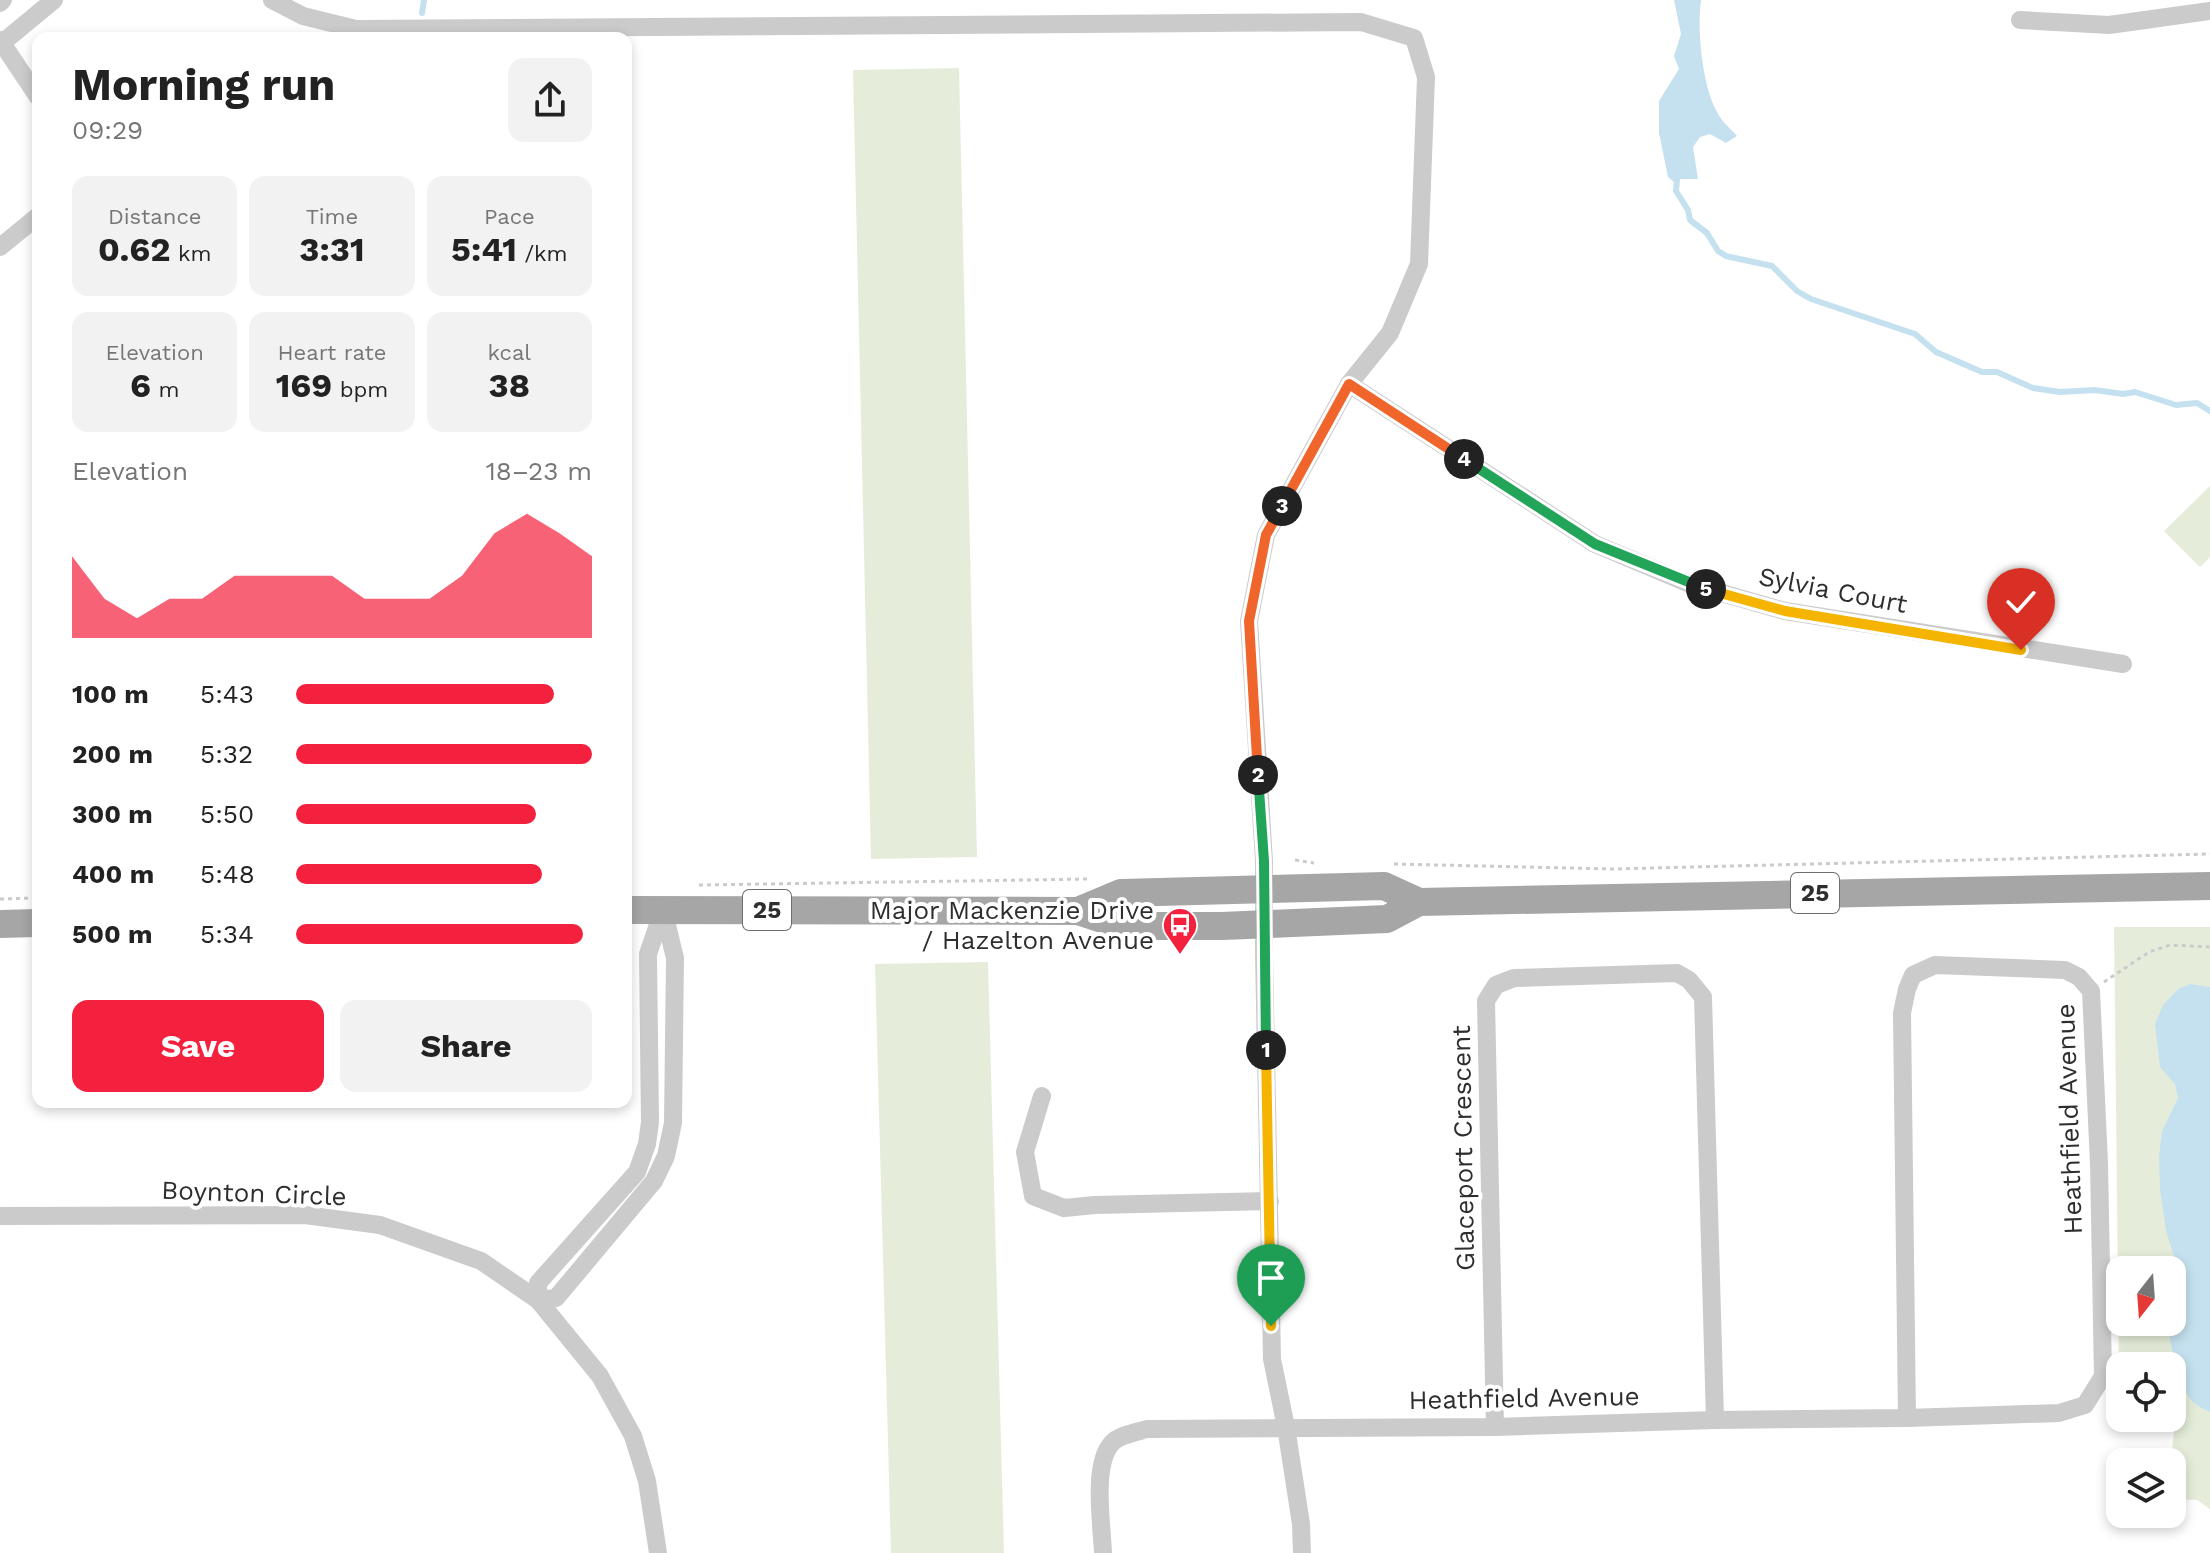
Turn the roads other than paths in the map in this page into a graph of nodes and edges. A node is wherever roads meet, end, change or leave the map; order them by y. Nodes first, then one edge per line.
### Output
1 (54, 0) edge
2 (272, 0) edge
3 (2210, 11) edge
4 (2020, 20) dead end
5 (1, 42) edge
6 (32, 88) edge
7 (32, 221) edge
8 (0, 247) edge
9 (1349, 384) junction
10 (2123, 664) dead end
11 (2210, 886) edge
12 (1265, 889) junction
13 (1419, 902) junction
14 (663, 909) junction
15 (632, 910) edge
16 (1078, 911) junction
17 (32, 923) edge
18 (0, 924) edge
19 (1264, 924) junction
20 (1042, 1096) dead end
21 (650, 1122) junction
22 (673, 1123) junction
23 (1270, 1201) junction
24 (0, 1216) edge
25 (538, 1300) junction
26 (1907, 1418) junction
27 (1715, 1420) junction
28 (1286, 1427) junction
29 (1495, 1427) junction
30 (658, 1553) edge
31 (1103, 1553) edge
32 (1302, 1553) edge

1 - 5 street
2 - 9 street
3 - 4 street
5 - 6 street
7 - 8 street
9 - 10 street, Sylvia Court
9 - 12 street
11 - 13 main road, 25
12 - 13 main road, 25
12 - 16 main road, 25
12 - 19 street
13 - 19 main road, 25
14 - 15 main road, 25
14 - 16 main road, 25
14 - 21 street
14 - 22 street
16 - 19 main road, 25
17 - 18 main road
19 - 23 street
20 - 23 street
21 - 22 street
21 - 25 street
22 - 25 street
23 - 28 street
24 - 25 street, Boynton Circle
25 - 30 street, Boynton Circle
26 - 26 street, Heathfield Avenue
26 - 27 street, Heathfield Avenue
27 - 29 street, Heathfield Avenue
27 - 29 street, Glaceport Crescent
28 - 29 street, Heathfield Avenue
28 - 31 street, Heathfield Avenue
28 - 32 street

